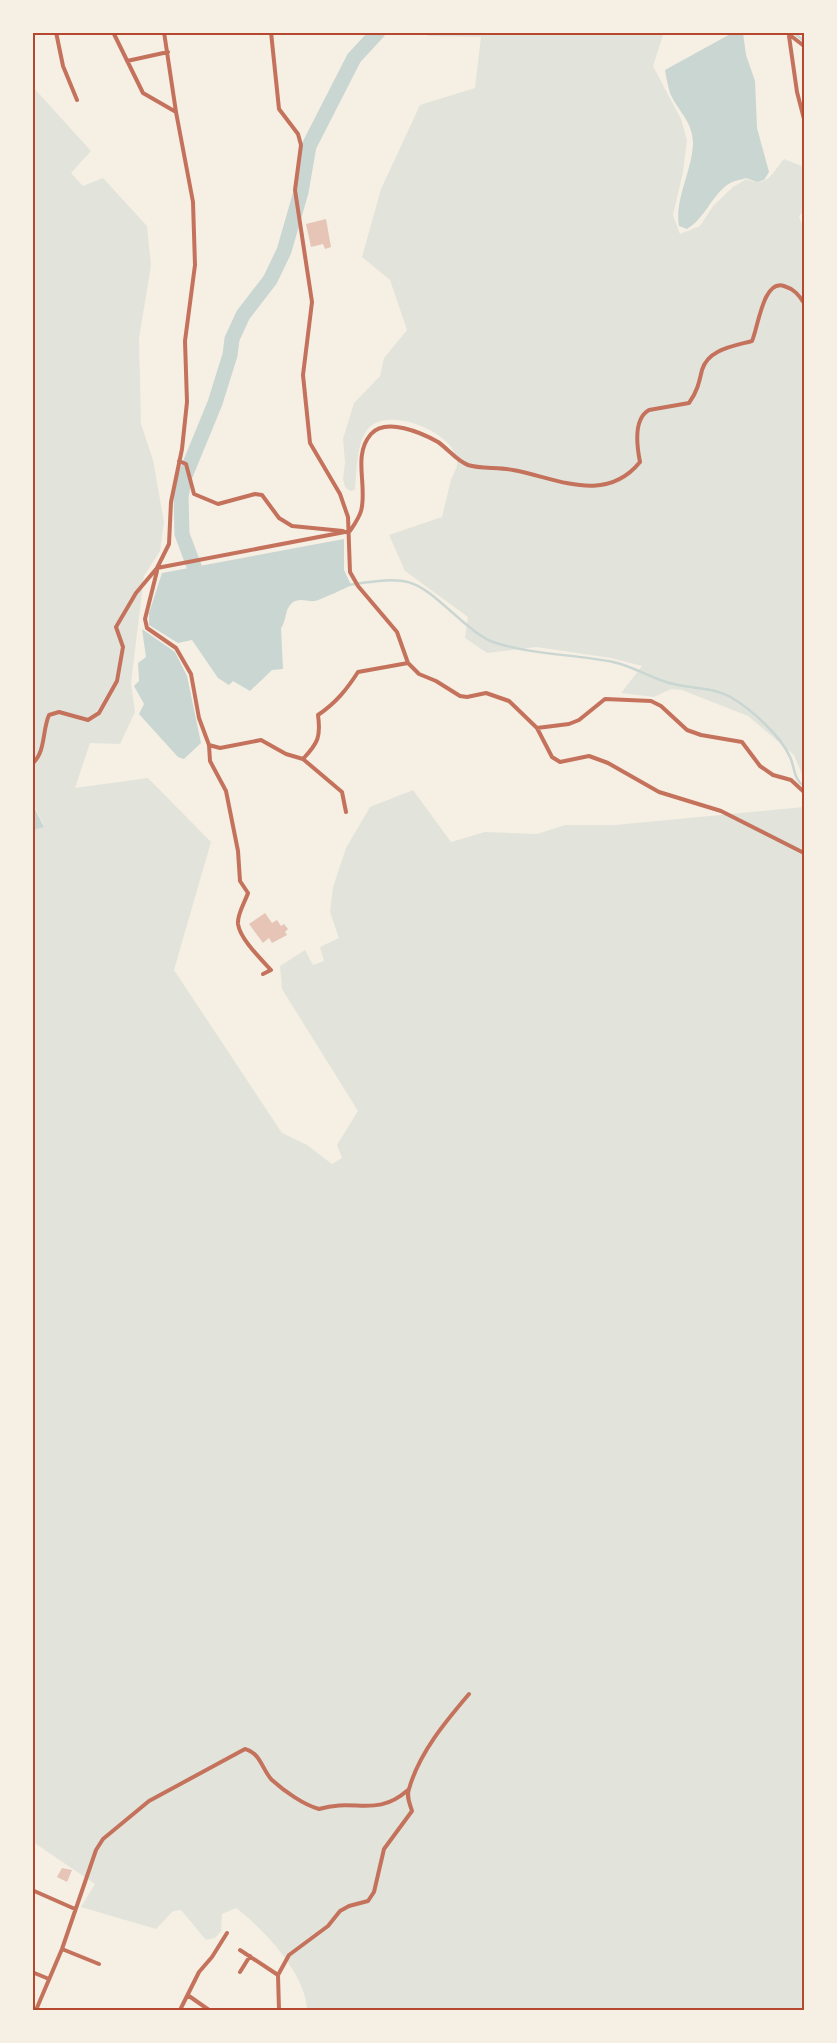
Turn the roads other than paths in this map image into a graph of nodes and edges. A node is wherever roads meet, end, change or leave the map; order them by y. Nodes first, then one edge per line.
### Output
1 (56, 32) edge
2 (113, 32) edge
3 (164, 32) edge
4 (270, 32) edge
5 (787, 34) edge
6 (804, 46) edge
7 (168, 52) junction
8 (127, 61) junction
9 (77, 100) dead end
10 (176, 112) junction
11 (804, 119) edge
12 (804, 303) edge
13 (179, 462) junction
14 (350, 531) junction
15 (157, 568) junction
16 (408, 663) junction
17 (537, 728) junction
18 (209, 746) junction
19 (303, 759) junction
20 (32, 764) edge
21 (804, 792) edge
22 (346, 812) dead end
23 (804, 853) edge
24 (264, 974) dead end
25 (469, 1694) dead end
26 (408, 1790) junction
27 (32, 1890) edge
28 (75, 1909) junction
29 (226, 1932) dead end
30 (62, 1949) junction
31 (240, 1950) dead end
32 (250, 1956) junction
33 (99, 1964) dead end
34 (32, 1972) edge
35 (240, 1972) dead end
36 (278, 1975) junction
37 (49, 1979) junction
38 (189, 1996) junction
39 (36, 2010) edge
40 (180, 2010) edge
41 (209, 2010) edge
42 (279, 2010) edge

1 - 9 street
2 - 8 street
3 - 7 street
4 - 14 street
5 - 6 street
5 - 11 street
7 - 8 street
7 - 10 street
8 - 10 street
10 - 13 street
12 - 14 street
13 - 14 street
13 - 15 street
14 - 15 street
14 - 16 street
15 - 18 street
15 - 20 street
16 - 17 street
16 - 19 street
17 - 21 street
17 - 23 street
18 - 19 street
18 - 24 street
19 - 22 street
25 - 26 street
26 - 28 street
26 - 36 street
27 - 28 street
28 - 30 street
29 - 38 street
30 - 33 street
30 - 37 street
31 - 32 street
32 - 35 street
32 - 36 street
34 - 37 street
36 - 42 street
37 - 39 street
38 - 40 street
38 - 41 street

